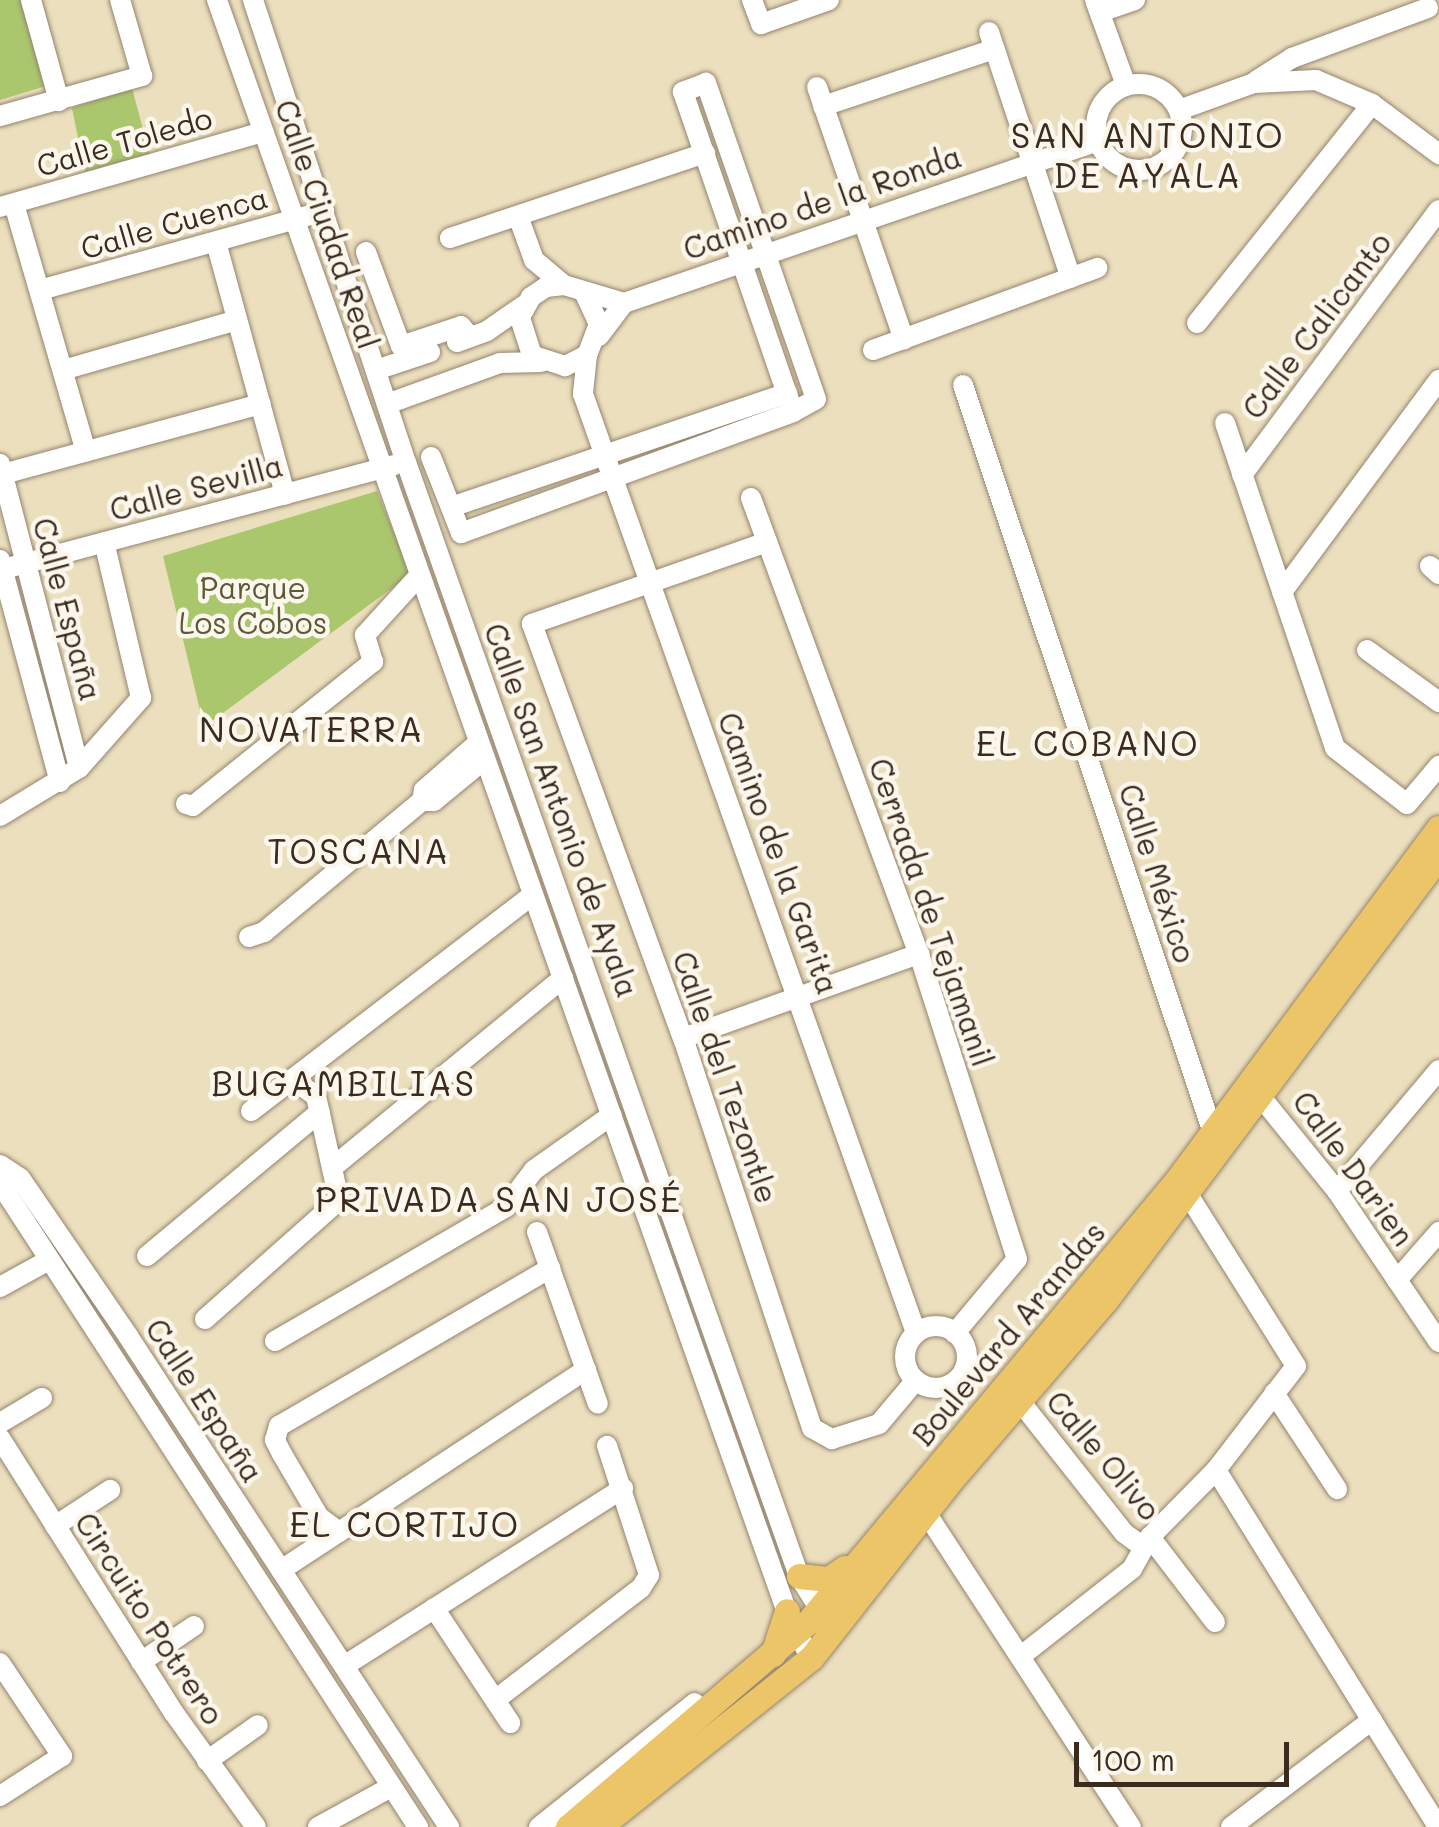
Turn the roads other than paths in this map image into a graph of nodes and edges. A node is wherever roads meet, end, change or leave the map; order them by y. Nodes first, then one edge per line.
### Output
1 (31, 0) edge
2 (120, 0) edge
3 (218, 0) edge
4 (253, 0) edge
5 (752, 0) edge
6 (829, 0) edge
7 (1135, 0) edge
8 (1097, 6) edge
9 (788, 7) edge
10 (1434, 8) edge
11 (1254, 82) junction
12 (1126, 85) junction
13 (59, 101) junction
14 (1372, 104) junction
15 (1179, 110) junction
16 (0, 116) edge
17 (264, 132) junction
18 (1098, 141) junction
19 (704, 153) junction
20 (1439, 154) edge
21 (1033, 160) junction
22 (7, 206) edge
23 (1439, 210) edge
24 (324, 211) junction
25 (518, 216) junction
26 (864, 219) junction
27 (294, 220) junction
28 (450, 238) dead end
29 (216, 242) junction
30 (366, 252) dead end
31 (765, 253) junction
32 (534, 260) junction
33 (741, 261) junction
34 (1098, 268) dead end
35 (1072, 278) junction
36 (564, 286) junction
37 (40, 290) junction
38 (585, 294) junction
39 (528, 301) junction
40 (624, 303) junction
41 (238, 320) junction
42 (1197, 323) dead end
43 (598, 336) junction
44 (470, 337) junction
45 (904, 338) junction
46 (874, 350) dead end
47 (587, 355) junction
48 (401, 362) junction
49 (548, 364) junction
50 (63, 370) junction
51 (376, 370) junction
52 (1439, 380) edge
53 (964, 385) dead end
54 (583, 394) junction
55 (413, 395) junction
56 (790, 403) junction
57 (261, 404) junction
58 (388, 404) junction
59 (1224, 423) dead end
60 (86, 452) junction
61 (605, 455) junction
62 (431, 457) dead end
63 (406, 462) junction
64 (382, 468) junction
65 (1, 469) edge
66 (1242, 475) junction
67 (614, 479) junction
68 (285, 494) junction
69 (751, 498) dead end
70 (451, 507) junction
71 (104, 542) junction
72 (767, 542) junction
73 (24, 562) junction
74 (1, 567) edge
75 (418, 577) junction
76 (651, 582) junction
77 (1282, 592) junction
78 (1367, 650) dead end
79 (492, 701) junction
80 (1439, 702) edge
81 (466, 709) junction
82 (262, 743) dead end
83 (481, 752) junction
84 (1439, 766) edge
85 (80, 768) junction
86 (60, 782) junction
87 (0, 816) edge
88 (1439, 828) edge
89 (1439, 856) edge
90 (532, 894) junction
91 (248, 937) dead end
92 (1354, 952) junction
93 (919, 954) junction
94 (563, 978) junction
95 (800, 996) junction
96 (608, 1030) junction
97 (584, 1038) junction
98 (683, 1038) junction
99 (1439, 1070) edge
100 (292, 1080) junction
101 (1256, 1090) junction
102 (251, 1111) dead end
103 (320, 1112) junction
104 (612, 1115) junction
105 (1217, 1143) junction
106 (654, 1164) junction
107 (0, 1165) edge
108 (333, 1168) junction
109 (632, 1170) junction
110 (0, 1183) edge
111 (1184, 1185) junction
112 (1337, 1191) junction
113 (537, 1232) dead end
114 (1439, 1232) edge
115 (147, 1256) dead end
116 (50, 1260) junction
117 (550, 1268) junction
118 (1397, 1280) junction
119 (0, 1287) edge
120 (205, 1319) dead end
121 (916, 1333) junction
122 (955, 1333) junction
123 (275, 1341) dead end
124 (1439, 1342) edge
125 (586, 1370) junction
126 (916, 1380) junction
127 (1274, 1392) junction
128 (42, 1398) dead end
129 (1019, 1400) junction
130 (598, 1404) dead end
131 (0, 1422) edge
132 (0, 1438) edge
133 (607, 1446) dead end
134 (199, 1463) junction
135 (1216, 1470) junction
136 (623, 1488) junction
137 (1337, 1489) dead end
138 (110, 1490) dead end
139 (919, 1503) junction
140 (55, 1526) junction
141 (339, 1532) junction
142 (1147, 1542) junction
143 (853, 1562) junction
144 (281, 1570) junction
145 (799, 1576) junction
146 (434, 1608) junction
147 (787, 1611) joint
148 (817, 1611) junction
149 (1214, 1622) dead end
150 (194, 1626) dead end
151 (835, 1630) junction
152 (782, 1643) junction
153 (1021, 1656) junction
154 (811, 1658) junction
155 (141, 1662) junction
156 (0, 1664) edge
157 (344, 1666) junction
158 (495, 1700) junction
159 (715, 1706) junction
160 (687, 1710) junction
161 (378, 1718) junction
162 (1372, 1720) junction
163 (510, 1723) dead end
164 (258, 1725) dead end
165 (356, 1734) junction
166 (207, 1760) junction
167 (391, 1786) junction
168 (0, 1796) edge
169 (256, 1827) edge
170 (318, 1827) edge
171 (418, 1827) edge
172 (450, 1827) edge
173 (539, 1827) edge
174 (568, 1827) edge
175 (598, 1827) edge
176 (1130, 1827) edge
177 (1231, 1827) edge
178 (1438, 1827) edge

1 - 13 street
2 - 13 street
3 - 17 street, Calle Ciudad Real
4 - 24 street, Calle San Antonio de Ayala
5 - 9 street
6 - 9 street
7 - 8 street
8 - 12 street
10 - 11 street
11 - 14 street
11 - 15 street
12 - 15 street
12 - 18 street
13 - 16 street
14 - 20 street
14 - 42 street
15 - 18 street
17 - 22 street, Calle Toledo
17 - 27 street, Calle Ciudad Real
18 - 21 street, Camino de la Ronda
19 - 25 street
19 - 31 street
19 - 33 street
21 - 26 street, Camino de la Ronda
21 - 26 street
21 - 35 street
22 - 37 street
23 - 66 street, Calle Calicanto
24 - 27 street, Calle Cuenca
24 - 51 street, Calle San Antonio de Ayala
25 - 28 street
25 - 32 street
26 - 31 street, Camino de la Ronda
26 - 45 street
27 - 29 street, Calle Cuenca
27 - 64 street, Calle Ciudad Real
29 - 37 street, Calle Cuenca
29 - 41 street
30 - 44 street
31 - 33 street, Camino de la Ronda
31 - 56 street
32 - 36 street
32 - 39 street
33 - 40 street, Camino de la Ronda
33 - 56 street
34 - 35 street
35 - 45 street
36 - 38 street
36 - 39 street
37 - 50 street
38 - 40 street
38 - 43 street
39 - 44 street
39 - 49 street
40 - 43 street
41 - 50 street
41 - 57 street
43 - 47 street
44 - 48 street
45 - 46 street
47 - 49 street
47 - 54 street, Camino de la Garita
48 - 51 street
48 - 55 street
49 - 54 street, Camino de la Garita
49 - 55 street
50 - 60 street
51 - 58 street, Calle San Antonio de Ayala
52 - 77 street
53 - 105 street, Calle México
54 - 61 street, Camino de la Garita
55 - 58 street
56 - 61 street
56 - 67 street
57 - 60 street
57 - 68 street
58 - 63 street, Calle San Antonio de Ayala
59 - 66 street
60 - 65 street
61 - 67 street, Camino de la Garita
61 - 70 street
62 - 70 street
63 - 64 street, Calle Sevilla
63 - 79 street, Calle San Antonio de Ayala
64 - 68 street, Calle Sevilla
64 - 75 street, Calle Ciudad Real
65 - 73 street, Calle España
66 - 77 street
67 - 70 street
67 - 76 street, Camino de la Garita
68 - 71 street, Calle Sevilla
69 - 72 street, Cerrada de Tejamanil
71 - 73 street, Calle Sevilla
71 - 85 street
72 - 76 street
72 - 93 street, Cerrada de Tejamanil
73 - 74 street, Calle Sevilla
73 - 85 street, Calle España
74 - 86 street, Calle España
75 - 81 street, Calle Ciudad Real
75 - 82 street
76 - 95 street, Camino de la Garita
76 - 98 street, Calle del Tezontle
77 - 84 street
78 - 80 street
79 - 81 street
79 - 96 street, Calle San Antonio de Ayala
81 - 83 street, Calle Ciudad Real
83 - 90 street, Calle Ciudad Real
83 - 91 street
85 - 86 street
86 - 87 street
88 - 92 main road, Boulevard Arandas
89 - 92 main road, Boulevard Arandas
90 - 94 street, Calle Ciudad Real
90 - 100 street
92 - 101 main road, Boulevard Arandas
93 - 95 street
93 - 122 street, Cerrada de Tejamanil
94 - 97 street, Calle Ciudad Real
94 - 108 street
95 - 98 street
95 - 121 street, Camino de la Garita
96 - 97 street
96 - 106 street, Calle San Antonio de Ayala
97 - 104 street, Calle Ciudad Real
98 - 126 street, Calle del Tezontle
99 - 112 street
100 - 102 street
100 - 103 street
101 - 105 main road, Boulevard Arandas
101 - 112 street, Calle Darien
103 - 108 street
103 - 115 street
104 - 109 street, Calle Ciudad Real
104 - 123 street
105 - 111 main road, Boulevard Arandas
106 - 109 street
106 - 145 street, Calle San Antonio de Ayala
107 - 134 street, Calle España
108 - 120 street
109 - 147 street, Calle Ciudad Real
110 - 116 street, Calle España
111 - 127 street
111 - 129 main road, Boulevard Arandas
111 - 139 main road, Boulevard Arandas
112 - 118 street, Calle Darien
113 - 117 street
114 - 118 street
116 - 119 street
116 - 134 street, Calle España
117 - 125 street
117 - 141 street
118 - 124 street, Calle Darien
121 - 122 street
121 - 126 street
122 - 126 street
125 - 130 street
125 - 141 street
127 - 135 street
127 - 137 street
128 - 131 street
129 - 139 main road, Boulevard Arandas
129 - 142 street, Calle Olivo
132 - 140 street, Circuito Potrero
133 - 136 street
134 - 144 street, Calle España
134 - 165 street, Calle España
135 - 142 street
135 - 162 street
136 - 146 street
136 - 158 street
138 - 140 street
139 - 143 main road, Boulevard Arandas
139 - 151 main road, Boulevard Arandas
139 - 153 street
140 - 155 street, Circuito Potrero
141 - 144 street
142 - 149 street, Calle Olivo
142 - 153 street
143 - 145 main road
143 - 148 main road, Boulevard Arandas
144 - 157 street, Calle España
145 - 148 street, Calle San Antonio de Ayala
146 - 157 street
146 - 158 street
147 - 152 main road
148 - 151 street, Calle San Antonio de Ayala
148 - 152 main road, Boulevard Arandas
150 - 155 street
151 - 154 main road, Boulevard Arandas
152 - 154 street
152 - 159 main road, Boulevard Arandas
152 - 160 street
153 - 176 street
154 - 175 main road, Boulevard Arandas
155 - 166 street, Circuito Potrero
156 - 168 street
157 - 161 street, Calle España
158 - 163 street
159 - 160 main road
159 - 174 main road, Boulevard Arandas
160 - 173 street
161 - 165 street
161 - 172 street, Calle España
162 - 177 street
162 - 178 street
164 - 166 street
165 - 167 street, Calle España
166 - 169 street, Circuito Potrero
167 - 170 street
167 - 171 street, Calle España

